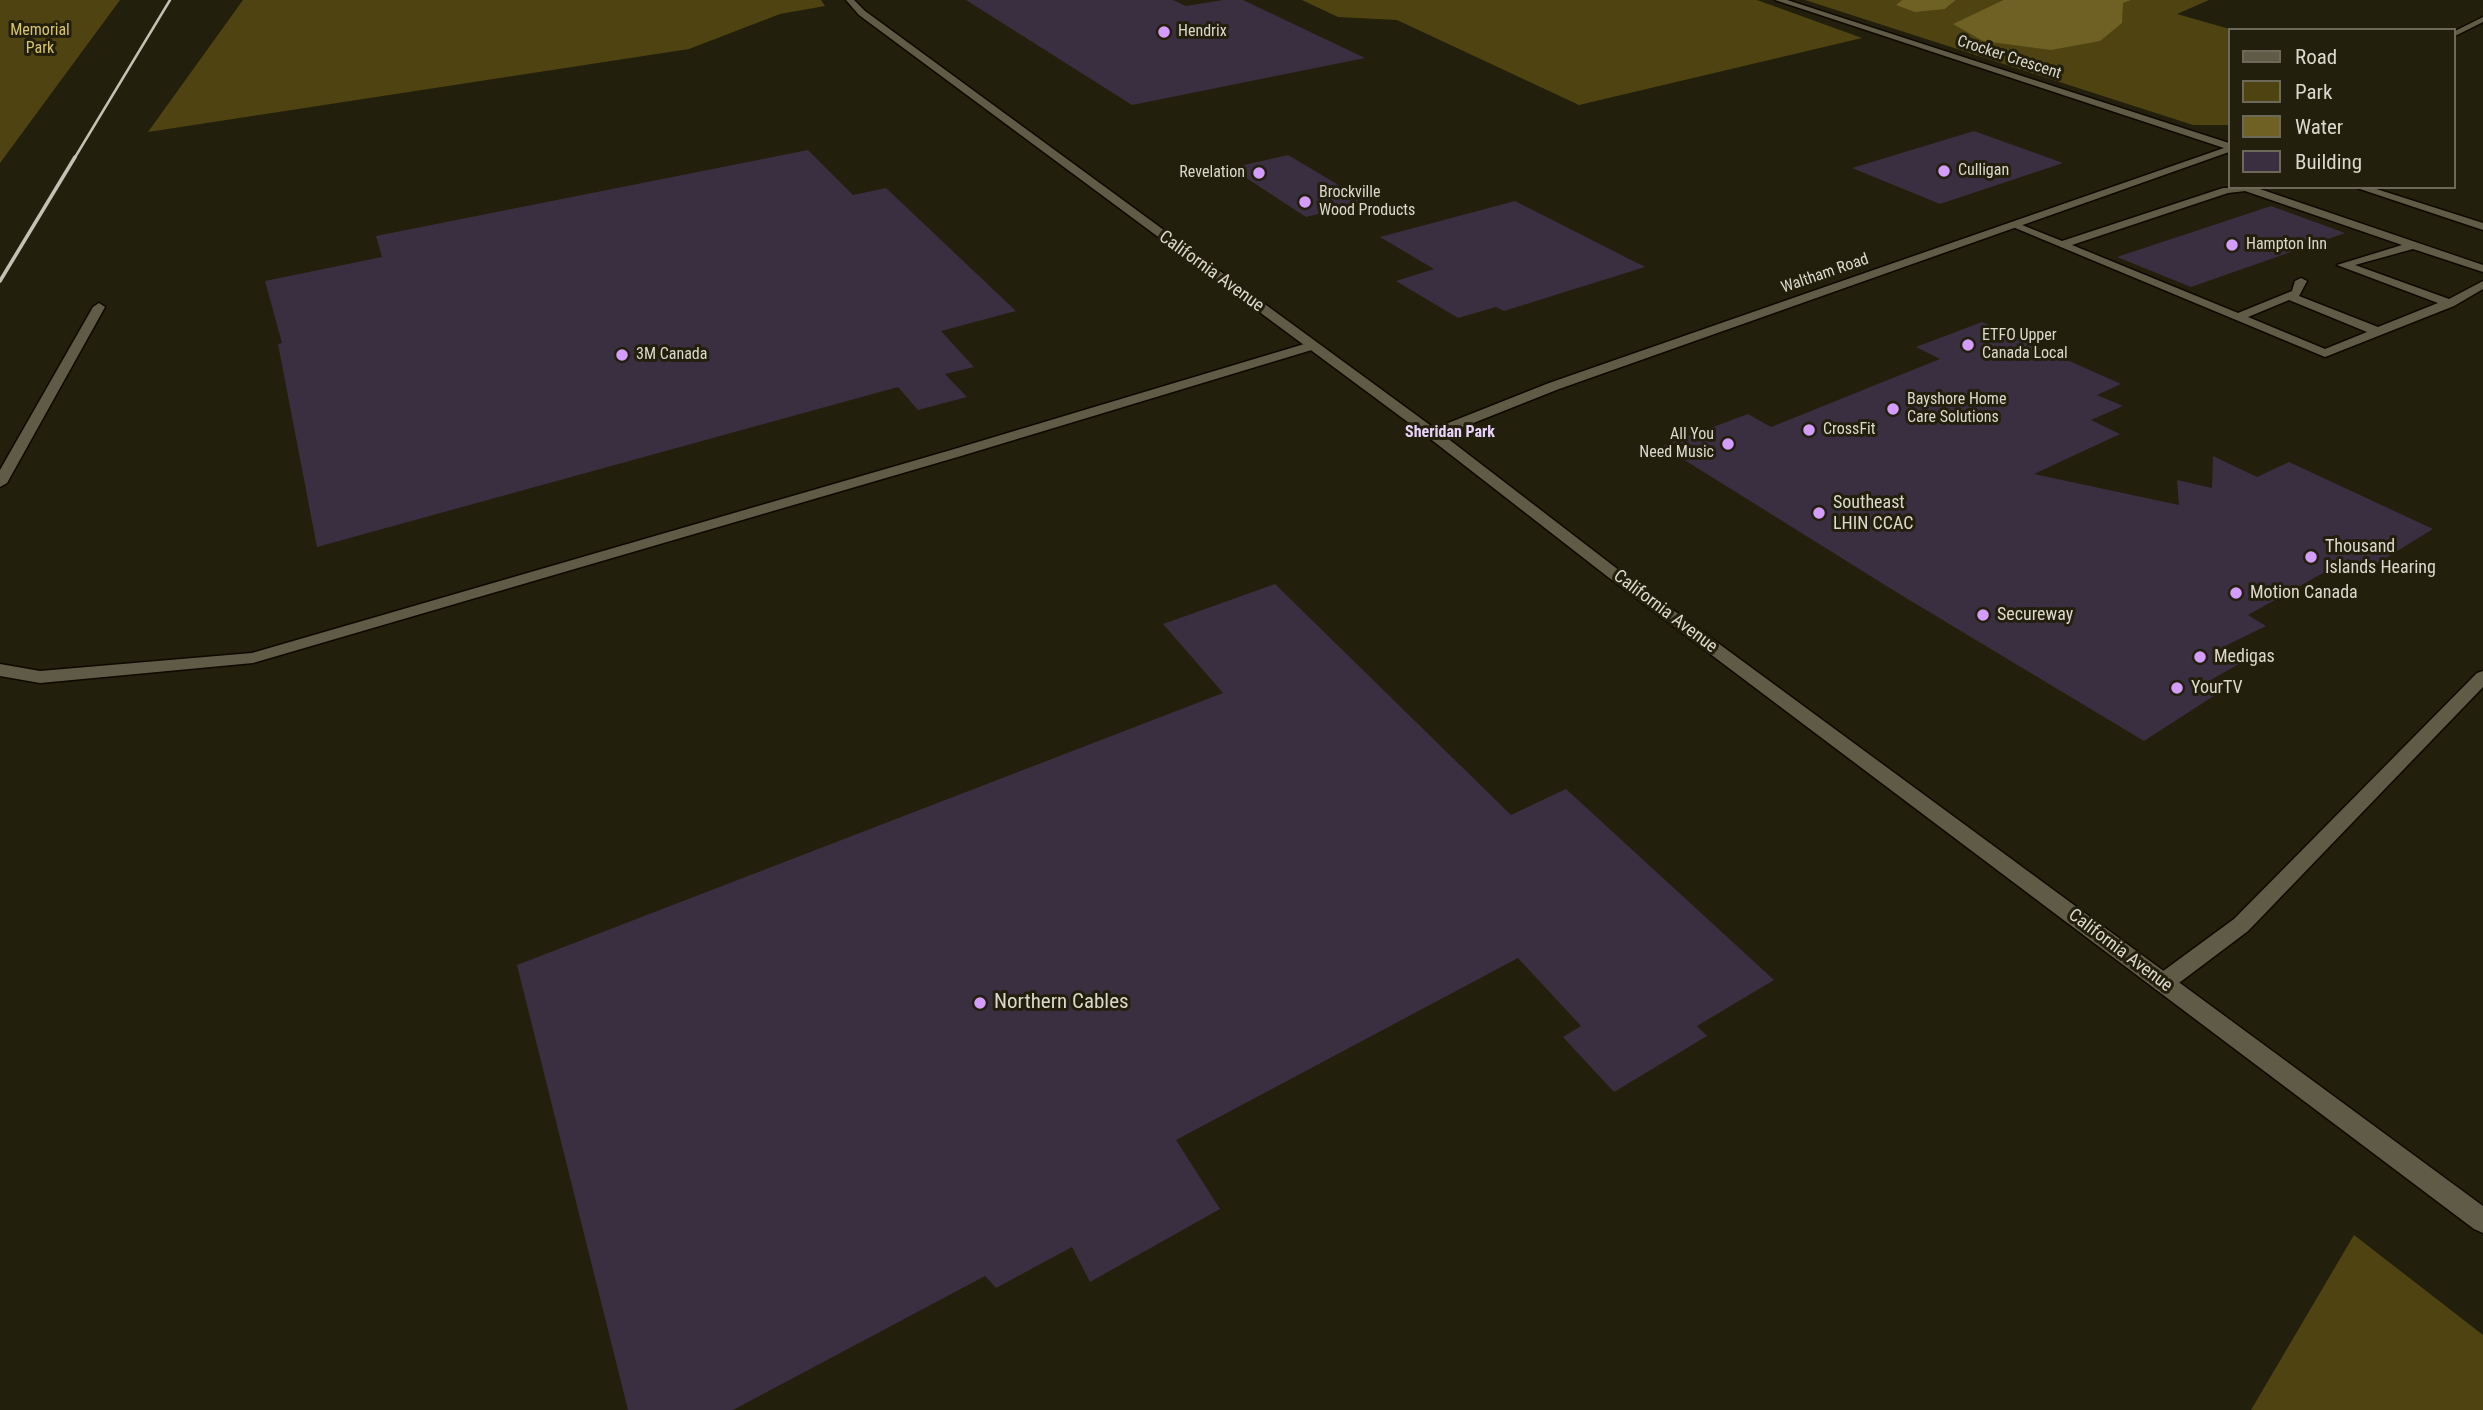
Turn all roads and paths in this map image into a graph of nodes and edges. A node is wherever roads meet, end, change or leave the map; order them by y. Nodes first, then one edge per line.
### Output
1 (850, 0) edge
2 (1779, 0) edge
3 (2483, 19) edge
4 (2455, 34) edge
5 (2228, 147) edge
6 (2228, 147) edge
7 (2236, 189) edge
8 (2249, 189) edge
9 (2365, 189) edge
10 (2013, 225) junction
11 (2483, 227) edge
12 (2061, 245) junction
13 (2414, 245) junction
14 (2483, 269) edge
15 (2301, 281) dead end
16 (2483, 284) edge
17 (2288, 296) junction
18 (2450, 303) junction
19 (99, 307) dead end
20 (2238, 317) junction
21 (2379, 332) junction
22 (1311, 346) junction
23 (1433, 434) junction
24 (0, 483) edge
25 (0, 670) edge
26 (2483, 677) edge
27 (2163, 983) junction
28 (2483, 1221) edge

1 - 22 street, California Avenue
2 - 5 street, Crocker Crescent
3 - 4 street
6 - 10 street, Waltham Road
7 - 12 street
8 - 13 street
9 - 11 street
10 - 12 street
10 - 23 street, Waltham Road
12 - 20 street
13 - 14 street
13 - 18 street
15 - 17 street
16 - 18 street
17 - 20 street
17 - 21 street
18 - 21 street
19 - 24 street
20 - 21 street
22 - 23 street, California Avenue
22 - 25 street
23 - 27 street, California Avenue
26 - 27 street
27 - 28 street, California Avenue

